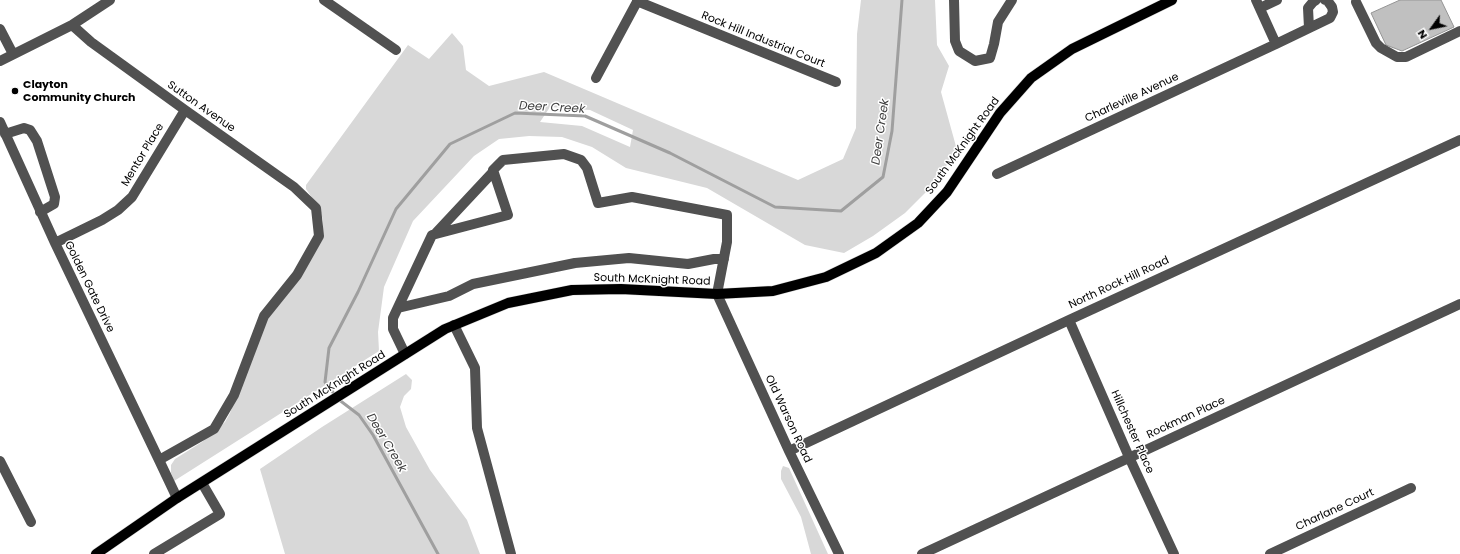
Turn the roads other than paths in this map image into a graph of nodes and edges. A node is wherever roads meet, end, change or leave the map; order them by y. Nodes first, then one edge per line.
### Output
1 (110, 0) edge
2 (324, 0) edge
3 (954, 0) edge
4 (1012, 0) edge
5 (1172, 0) edge
6 (1277, 0) edge
7 (1316, 0) edge
8 (1325, 0) edge
9 (638, 1) edge
10 (1357, 1) edge
11 (1258, 4) edge
12 (72, 25) junction
13 (1309, 28) junction
14 (0, 29) edge
15 (1460, 31) edge
16 (1276, 44) junction
17 (396, 50) dead end
18 (13, 54) junction
19 (0, 61) edge
20 (596, 78) dead end
21 (836, 82) dead end
22 (184, 110) junction
23 (0, 122) edge
24 (5, 134) junction
25 (1460, 140) edge
26 (493, 172) junction
27 (997, 174) dead end
28 (40, 212) junction
29 (434, 234) junction
30 (55, 243) junction
31 (724, 259) junction
32 (717, 294) junction
33 (1460, 304) edge
34 (398, 308) junction
35 (1069, 320) junction
36 (454, 325) junction
37 (405, 354) junction
38 (789, 450) junction
39 (1129, 457) junction
40 (159, 460) junction
41 (0, 461) edge
42 (202, 483) junction
43 (1411, 488) dead end
44 (177, 498) junction
45 (31, 522) dead end
46 (96, 554) edge
47 (154, 554) edge
48 (511, 554) edge
49 (839, 554) edge
50 (922, 554) edge
51 (1174, 554) edge
52 (1270, 554) edge

1 - 12 street
2 - 17 street
3 - 4 street
5 - 32 main road, South McKnight Road
6 - 11 street
7 - 13 street
8 - 13 street, Charleville Avenue
9 - 20 street, Rock Hill Industrial Court
9 - 21 street, Rock Hill Industrial Court
10 - 15 street
11 - 16 street
12 - 18 street
12 - 22 street, Sutton Avenue
13 - 16 street, Charleville Avenue
14 - 18 street
16 - 27 street, Charleville Avenue
18 - 19 street
22 - 30 street, Mentor Place
22 - 40 street, Sutton Avenue
23 - 24 street, Golden Gate Drive
24 - 28 street, Golden Gate Drive
24 - 28 street
25 - 35 street, North Rock Hill Road
26 - 29 street
26 - 29 street
26 - 31 street
28 - 30 street, Golden Gate Drive
29 - 34 street
30 - 40 street, Golden Gate Drive
31 - 32 street
31 - 34 street
32 - 36 main road, South McKnight Road
32 - 38 street, Old Warson Road
33 - 39 street, Rockman Place
34 - 37 street
35 - 38 street, North Rock Hill Road
35 - 39 street, Hillchester Place
36 - 37 main road, South McKnight Road
36 - 48 street
37 - 42 main road, South McKnight Road
38 - 49 street, Old Warson Road
39 - 50 street, Rockman Place
39 - 51 street, Hillchester Place
40 - 44 street, Golden Gate Drive
41 - 45 street
42 - 44 main road, South McKnight Road
42 - 47 street
43 - 52 street, Charlane Court
44 - 46 main road, South McKnight Road

